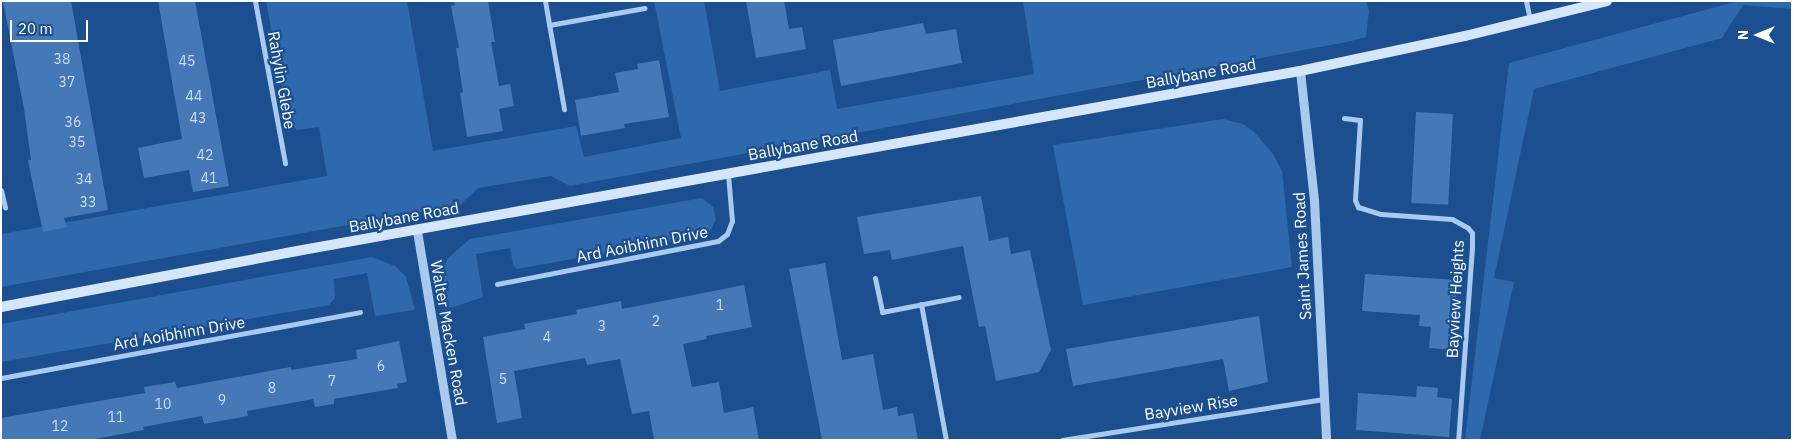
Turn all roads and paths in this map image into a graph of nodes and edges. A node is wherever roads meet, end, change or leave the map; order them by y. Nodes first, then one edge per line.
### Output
1 (255, 1) edge
2 (545, 1) edge
3 (1526, 1) edge
4 (1607, 1) edge
5 (644, 8) dead end
6 (1530, 20) junction
7 (549, 25) junction
8 (1300, 71) junction
9 (564, 108) dead end
10 (1344, 118) dead end
11 (285, 163) dead end
12 (728, 174) junction
13 (1, 190) edge
14 (5, 208) dead end
15 (417, 231) junction
16 (875, 278) dead end
17 (497, 284) dead end
18 (959, 297) dead end
19 (921, 304) junction
20 (1, 307) edge
21 (360, 312) dead end
22 (1, 378) edge
23 (1324, 399) junction
24 (452, 440) edge
25 (946, 440) edge
26 (1062, 440) edge
27 (1326, 440) edge
28 (1458, 440) edge

1 - 11 street, Rahylin Glebe
2 - 7 street
3 - 6 street
4 - 6 main road, Ballybane Road
5 - 7 street
6 - 8 main road, Ballybane Road
7 - 9 street
8 - 12 main road, Ballybane Road
8 - 23 street, Saint James Road
10 - 28 street, Bayview Heights
12 - 15 main road, Ballybane Road
12 - 17 street, Ard Aoibhinn Drive
13 - 14 street
15 - 20 main road, Ballybane Road
15 - 24 street, Walter Macken Road
16 - 19 street
18 - 19 street
19 - 25 street
21 - 22 street, Ard Aoibhinn Drive
23 - 26 street, Bayview Rise
23 - 27 street, Saint James Road

